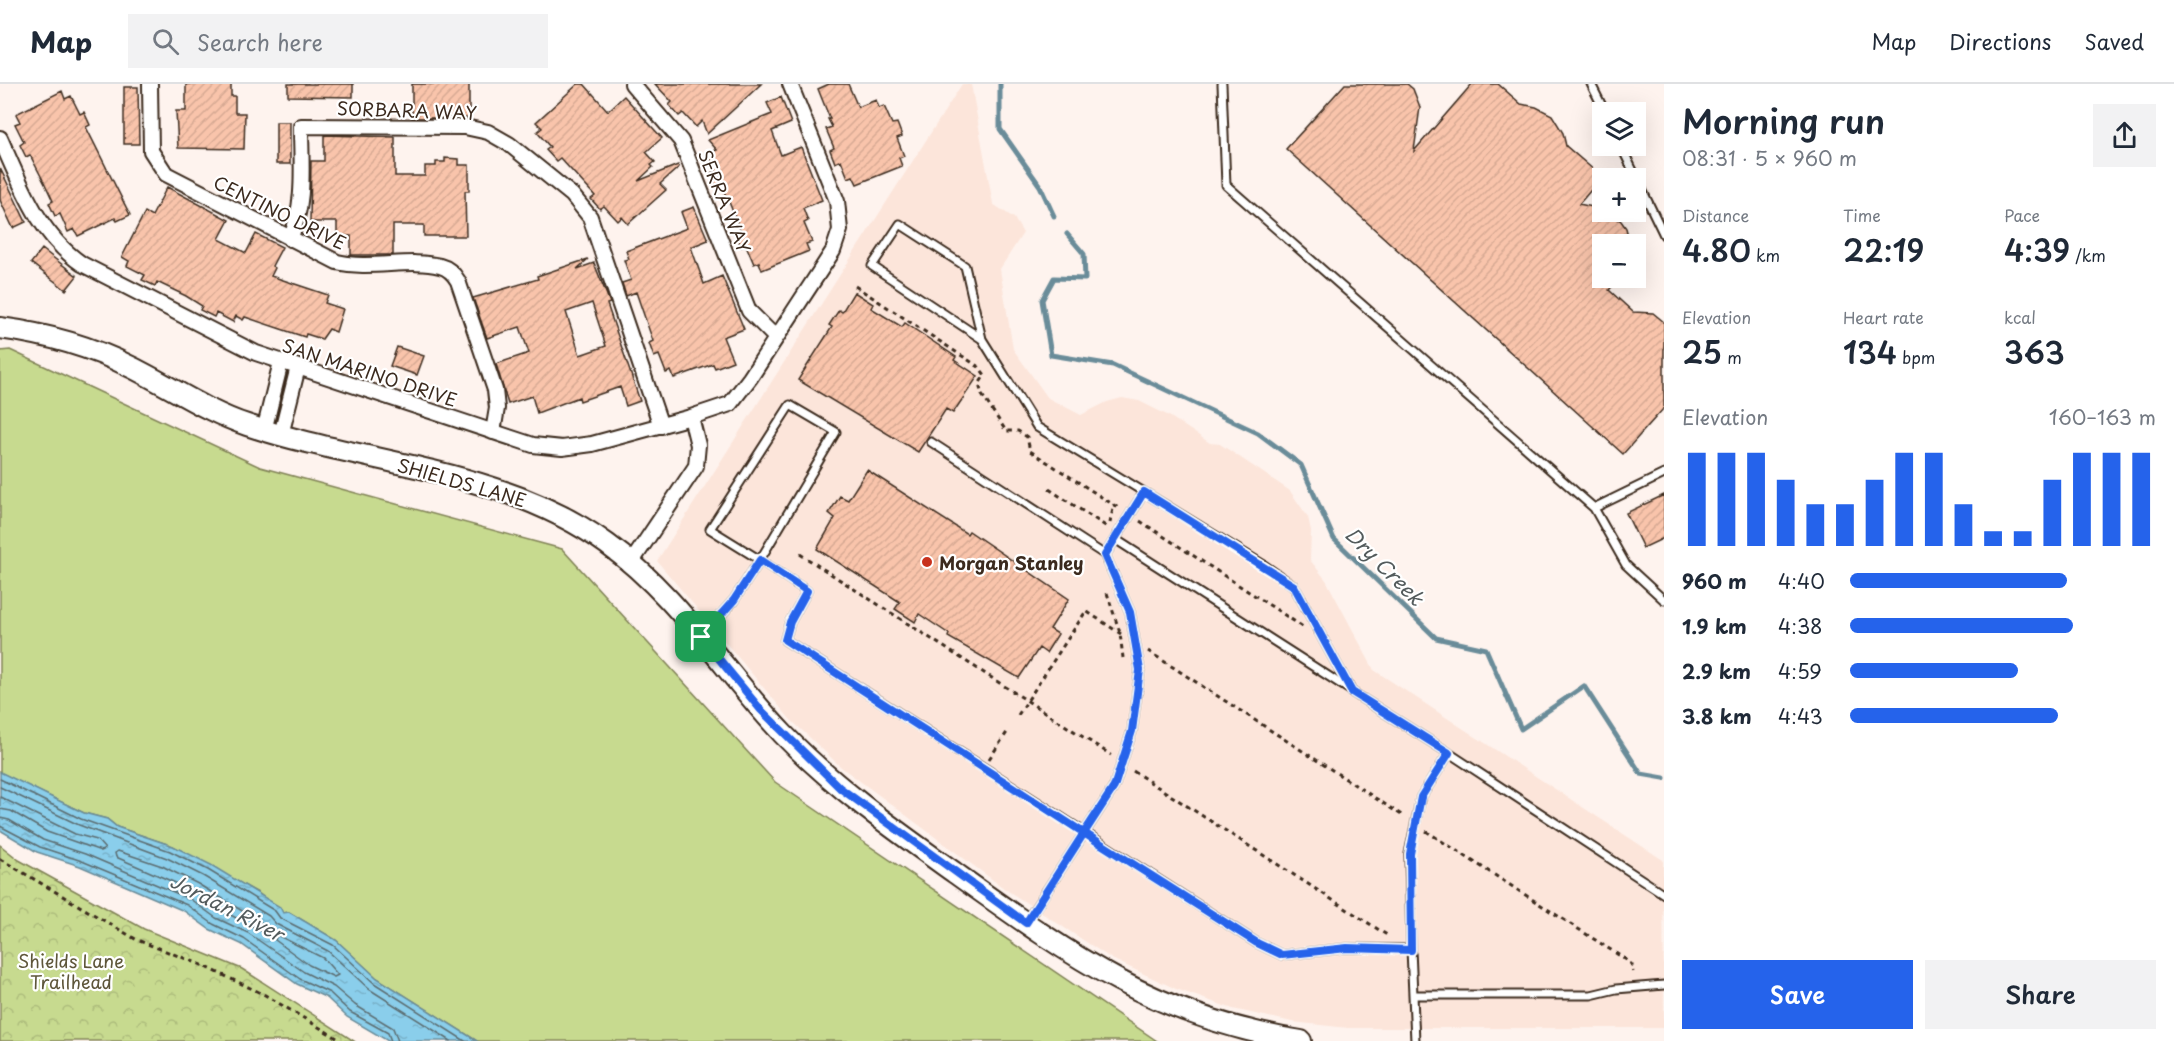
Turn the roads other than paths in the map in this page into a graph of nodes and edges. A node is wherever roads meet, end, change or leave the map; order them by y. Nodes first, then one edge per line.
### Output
1 (150, 84) edge
2 (632, 84) edge
3 (791, 84) edge
4 (1222, 84) edge
5 (1591, 84) edge
6 (1600, 102) edge
7 (0, 138) edge
8 (1626, 156) edge
9 (1664, 235) edge
10 (290, 239) junction
11 (0, 328) edge
12 (775, 337) junction
13 (982, 339) junction
14 (281, 362) junction
15 (298, 367) junction
16 (691, 417) junction
17 (661, 426) junction
18 (493, 432) junction
19 (273, 433) junction
20 (931, 442) dead end
21 (1664, 474) edge
22 (1144, 492) junction
23 (1594, 508) junction
24 (1115, 539) junction
25 (1105, 555) junction
26 (760, 560) junction
27 (631, 562) junction
28 (1664, 600) edge
29 (701, 637) junction
30 (1352, 692) junction
31 (1449, 753) junction
32 (1084, 833) junction
33 (1664, 894) edge
34 (1026, 923) junction
35 (1411, 950) junction
36 (1664, 985) edge
37 (1413, 995) junction
38 (1301, 1041) edge
39 (1415, 1041) edge

1 - 10 street, CENTINO DRIVE
2 - 12 street, SERRA WAY
3 - 12 street, SAN MARINO DRIVE
4 - 23 lane
5 - 6 lane
7 - 14 street, SAN MARINO DRIVE
8 - 9 lane
10 - 17 street, SORBARA WAY
10 - 18 street, CENTINO DRIVE
11 - 19 main road, SHIELDS LANE
12 - 16 street, SAN MARINO DRIVE
13 - 13 lane
13 - 22 lane
14 - 15 street, SAN MARINO DRIVE
14 - 19 street
15 - 18 street, SAN MARINO DRIVE
15 - 19 street
16 - 17 street, SAN MARINO DRIVE
16 - 27 street
17 - 18 street, SAN MARINO DRIVE
19 - 27 main road, SHIELDS LANE
20 - 25 lane
21 - 23 lane
22 - 24 lane
22 - 30 lane
23 - 28 lane
24 - 25 lane
24 - 30 lane
25 - 32 lane
26 - 26 lane
26 - 29 lane
26 - 32 lane
27 - 29 main road, SHIELDS LANE
29 - 34 main road, SHIELDS LANE
30 - 31 lane
31 - 33 lane
31 - 35 lane
32 - 34 lane
32 - 35 lane
34 - 38 main road, SHIELDS LANE
35 - 37 lane
36 - 37 lane
37 - 39 lane

